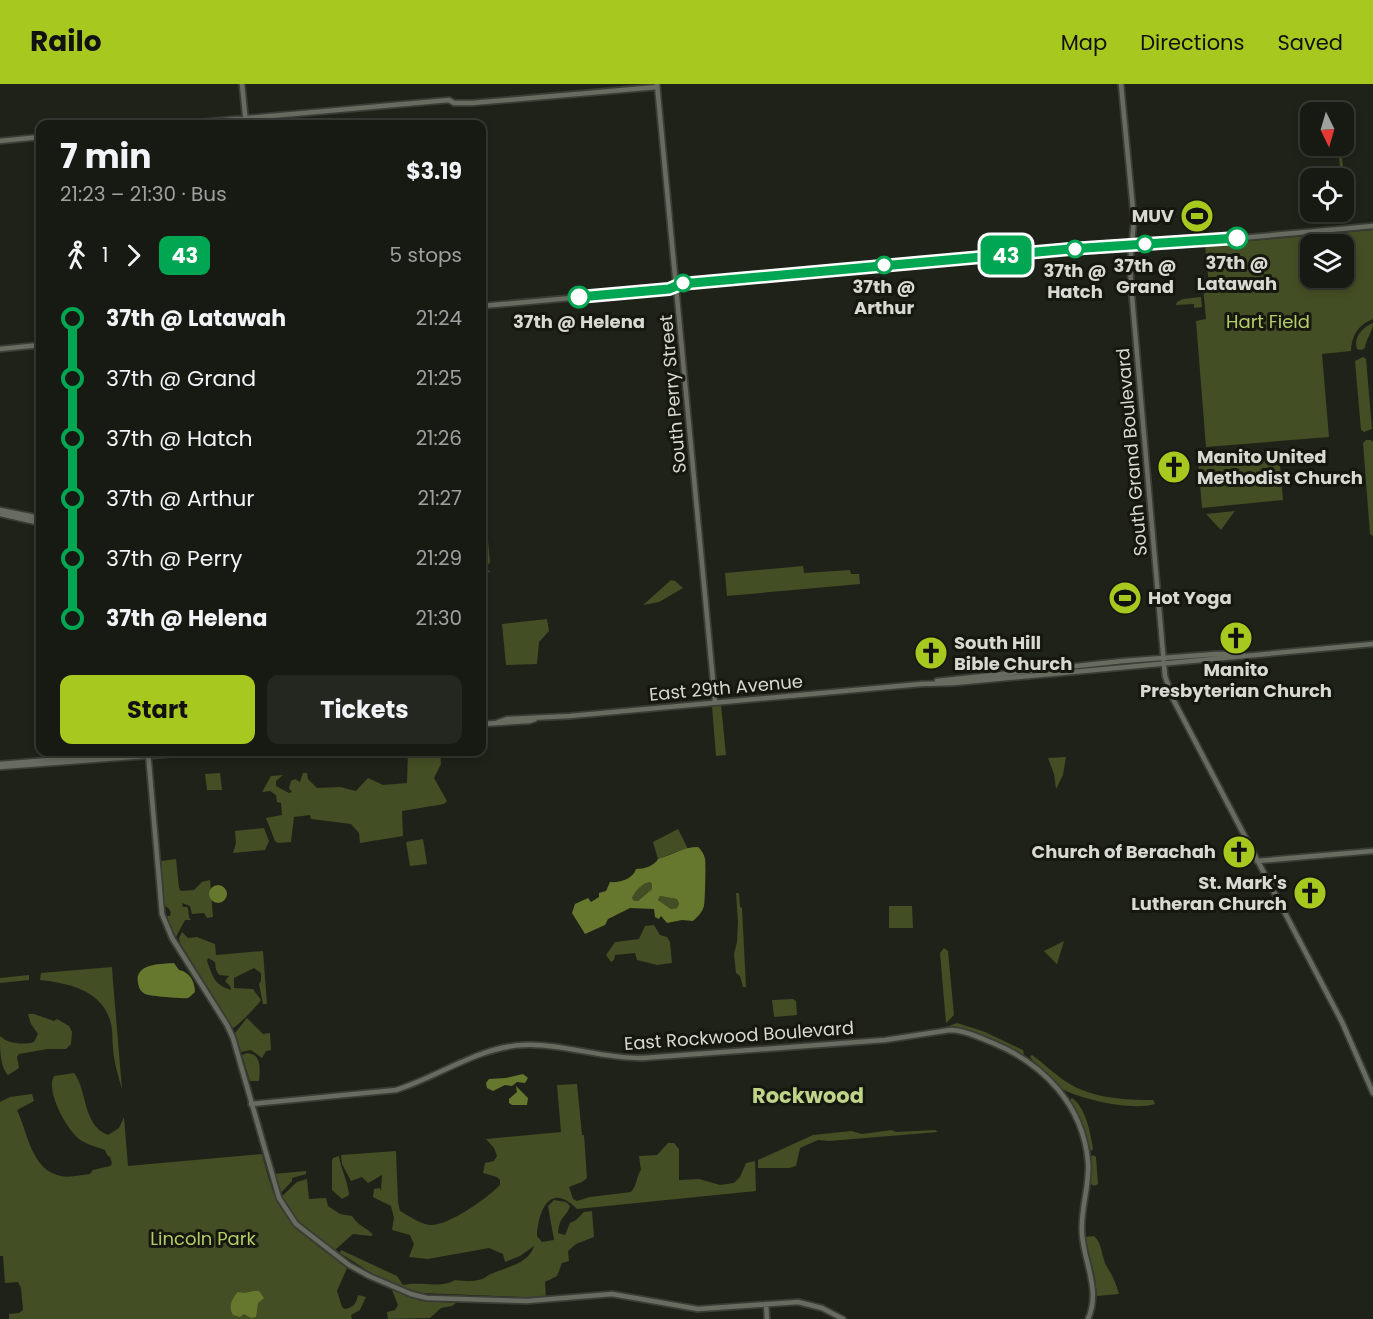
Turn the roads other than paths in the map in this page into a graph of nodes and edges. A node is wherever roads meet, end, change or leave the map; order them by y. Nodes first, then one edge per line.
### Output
1 (242, 84) edge
2 (1121, 84) edge
3 (657, 86) edge
4 (245, 120) edge
5 (264, 120) edge
6 (36, 137) edge
7 (0, 141) edge
8 (1373, 226) edge
9 (1132, 245) junction
10 (676, 286) junction
11 (486, 306) edge
12 (36, 345) edge
13 (0, 349) edge
14 (0, 510) edge
15 (0, 514) edge
16 (36, 517) edge
17 (36, 522) edge
18 (1373, 644) edge
19 (1163, 661) junction
20 (715, 702) junction
21 (486, 724) edge
22 (115, 756) edge
23 (149, 756) edge
24 (0, 766) edge
25 (1373, 851) edge
26 (1257, 861) junction
27 (1373, 1093) edge
28 (251, 1104) junction
29 (766, 1304) junction
30 (767, 1319) edge
31 (843, 1319) edge
32 (1088, 1319) edge

1 - 4 street
2 - 9 street, South Grand Boulevard
3 - 5 street
3 - 10 street, South Perry Street
6 - 7 street
8 - 9 street
9 - 10 street
9 - 19 street, South Grand Boulevard
10 - 11 street
10 - 20 street, South Perry Street
12 - 13 street
14 - 16 street
15 - 17 street
18 - 19 street, East 29th Avenue
19 - 20 street, East 29th Avenue
19 - 26 street, South Grand Boulevard
20 - 21 street, East 29th Avenue
22 - 24 street
23 - 28 street
25 - 26 street
26 - 27 street, South Grand Boulevard
28 - 29 street
28 - 32 street, East Rockwood Boulevard
29 - 30 street
29 - 31 street

